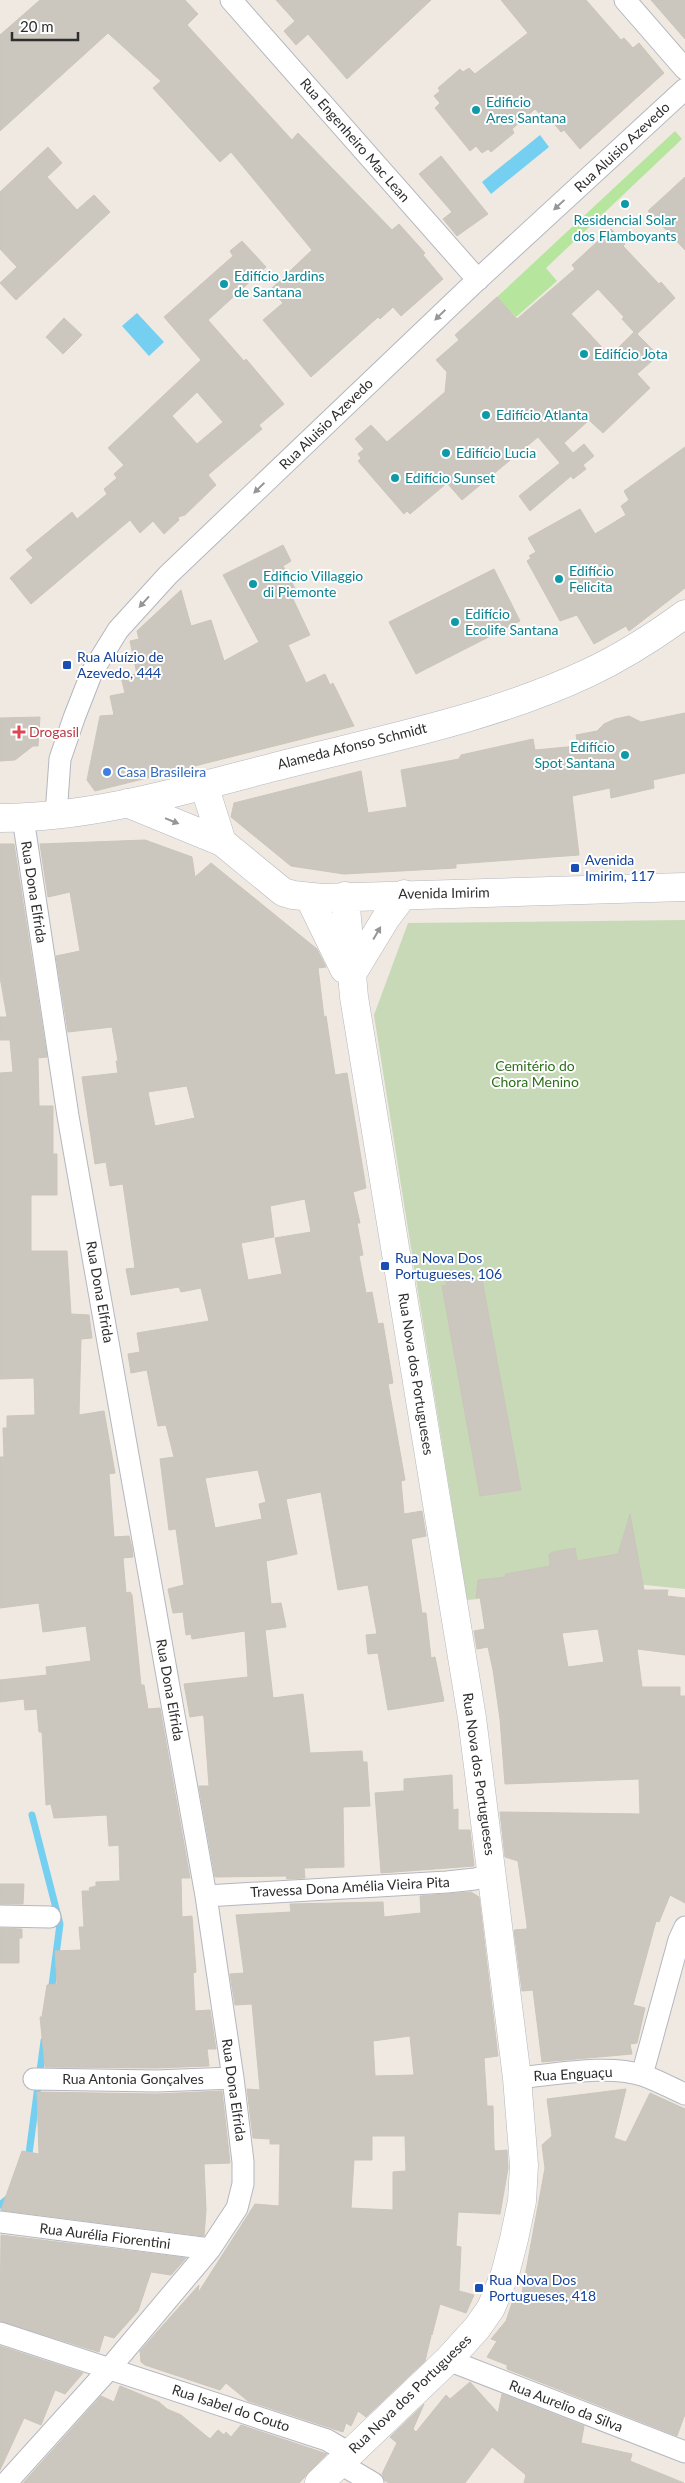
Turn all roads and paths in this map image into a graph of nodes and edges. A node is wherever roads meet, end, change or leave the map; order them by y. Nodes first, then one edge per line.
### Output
1 (231, 0) edge
2 (625, 0) edge
3 (685, 69) edge
4 (685, 89) edge
5 (478, 280) junction
6 (685, 614) edge
7 (204, 785) junction
8 (127, 803) junction
9 (56, 815) junction
10 (11, 818) edge
11 (222, 842) junction
12 (685, 887) edge
13 (404, 894) junction
14 (345, 896) junction
15 (310, 897) junction
16 (353, 985) junction
17 (492, 1874) junction
18 (206, 1896) junction
19 (0, 1916) edge
20 (50, 1917) dead end
21 (685, 1927) edge
22 (642, 2075) junction
23 (233, 2078) junction
24 (517, 2078) junction
25 (34, 2080) dead end
26 (685, 2094) edge
27 (0, 2222) edge
28 (210, 2250) junction
29 (0, 2333) edge
30 (448, 2360) junction
31 (109, 2369) junction
32 (685, 2452) edge
33 (344, 2458) junction
34 (6, 2483) edge
35 (319, 2483) edge
36 (373, 2483) edge

1 - 5 street, Rua Engenheiro Mac Lean
2 - 3 street
4 -> 5 street, Rua Aluisio Azevedo
5 -> 9 street, Rua Aluisio Azevedo
6 - 7 street, Alameda Afonso Schmidt
7 - 8 street, Alameda Afonso Schmidt
7 - 11 street
8 - 9 street, Alameda Afonso Schmidt
8 -> 11 street, Avenida Imirim
9 - 10 street, Alameda Afonso Schmidt
10 - 18 street, Rua Dona Elfrida
11 - 15 street, Avenida Imirim
12 - 13 street, Avenida Imirim
13 - 14 street, Avenida Imirim
16 -> 13 street
14 - 15 street, Avenida Imirim
14 - 16 street, Rua Nova dos Portugueses
15 - 16 street, Rua Nova dos Portugueses
16 - 17 street, Rua Nova dos Portugueses
17 - 18 street, Travessa Dona Amélia Vieira Pita
17 - 24 street, Rua Nova dos Portugueses
18 - 23 street, Rua Dona Elfrida
19 - 20 street
21 - 22 street
22 - 24 street, Rua Enguaçu
22 - 26 street, Rua Enguaçu
23 - 25 street, Rua Antonia Gonçalves
23 - 28 street, Rua Dona Elfrida
24 - 30 street, Rua Nova dos Portugueses
27 - 28 street, Rua Aurélia Fiorentini
28 - 31 street, Rua Dona Elfrida
29 - 31 street, Rua Isabel do Couto
30 - 32 street, Rua Aurelio da Silva
30 - 33 street, Rua Nova dos Portugueses
31 - 33 street, Rua Isabel do Couto
31 - 34 street, Rua Dona Elfrida
33 - 35 street, Rua Nova dos Portugueses
33 - 36 street, Rua Isabel do Couto

